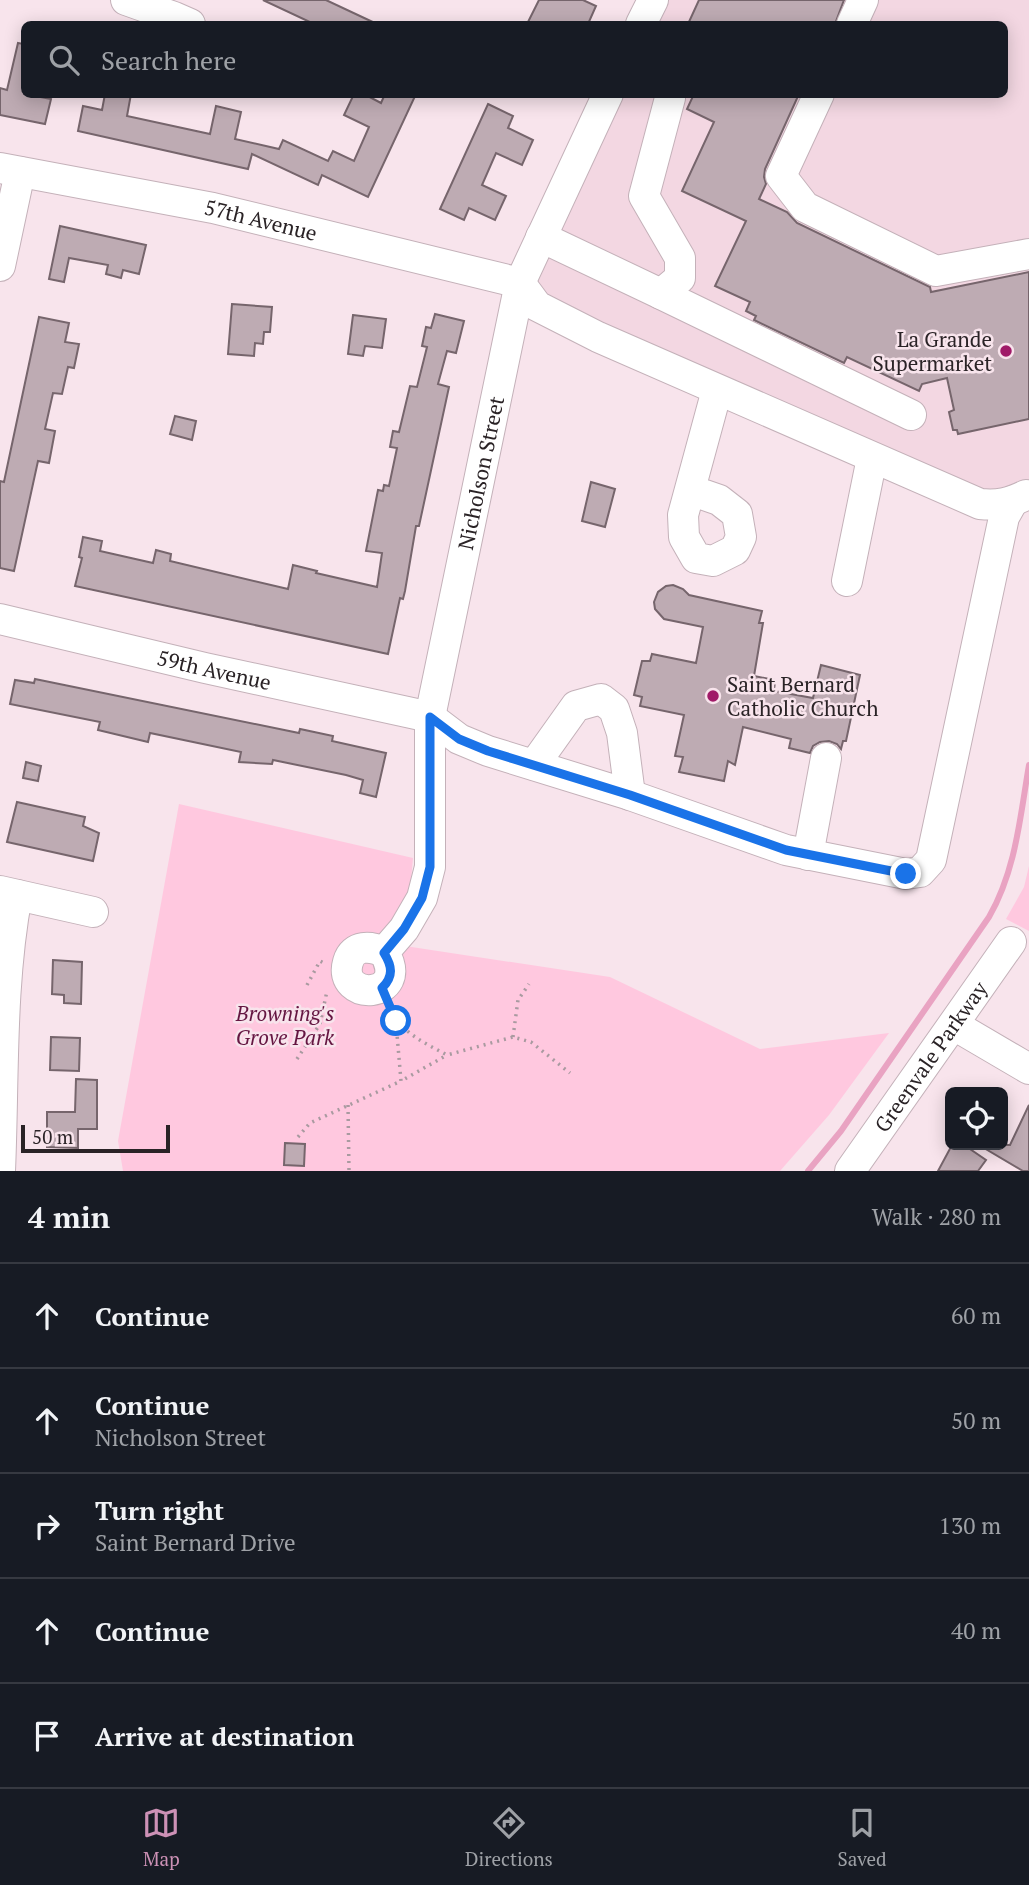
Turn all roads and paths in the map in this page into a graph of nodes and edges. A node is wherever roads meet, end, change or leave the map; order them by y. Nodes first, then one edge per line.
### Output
1 (126, 0) edge
2 (653, 0) edge
3 (863, 0) edge
4 (184, 21) edge
5 (642, 21) edge
6 (853, 21) edge
7 (606, 98) edge
8 (670, 98) dead end
9 (817, 98) edge
10 (10, 170) edge
11 (541, 237) junction
12 (1029, 254) edge
13 (0, 267) edge
14 (520, 283) junction
15 (661, 294) junction
16 (717, 390) junction
17 (911, 415) dead end
18 (872, 458) junction
19 (690, 490) dead end
20 (1021, 497) edge
21 (847, 581) dead end
22 (0, 619) edge
23 (430, 717) junction
24 (826, 758) dead end
25 (534, 765) junction
26 (630, 795) junction
27 (797, 852) junction
28 (9, 893) edge
29 (93, 912) dead end
30 (1011, 942) dead end
31 (529, 984) dead end
32 (327, 987) dead end
33 (382, 988) joint
34 (396, 1021) junction
35 (954, 1025) junction
36 (513, 1037) junction
37 (447, 1055) junction
38 (297, 1059) dead end
39 (1029, 1069) edge
40 (570, 1073) dead end
41 (401, 1081) junction
42 (348, 1105) junction
43 (298, 1137) dead end
44 (0, 1171) edge
45 (349, 1171) edge
46 (850, 1171) edge

1 - 4 street
2 - 5 street
3 - 6 street
7 - 11 street, Nicholson Street
8 - 15 street
9 - 12 street
10 - 13 street
10 - 14 street, 57th Avenue
11 - 14 street, Nicholson Street
11 - 15 street
14 - 16 street
14 - 23 street, Nicholson Street
15 - 17 street
16 - 18 street
16 - 19 street
18 - 20 street
18 - 21 street
20 - 27 street
22 - 23 street, 59th Avenue
23 - 25 street
23 - 33 street, Nicholson Street
24 - 27 street
25 - 26 street
25 - 26 street
26 - 27 street
28 - 29 street
28 - 44 street
30 - 35 street, Greenvale Parkway
31 - 36 path
32 - 38 path
33 - 34 path
34 - 37 path
34 - 41 path
35 - 39 street
35 - 46 street, Greenvale Parkway
36 - 37 path
36 - 40 path
37 - 41 path
41 - 42 path
42 - 43 path
42 - 45 path

